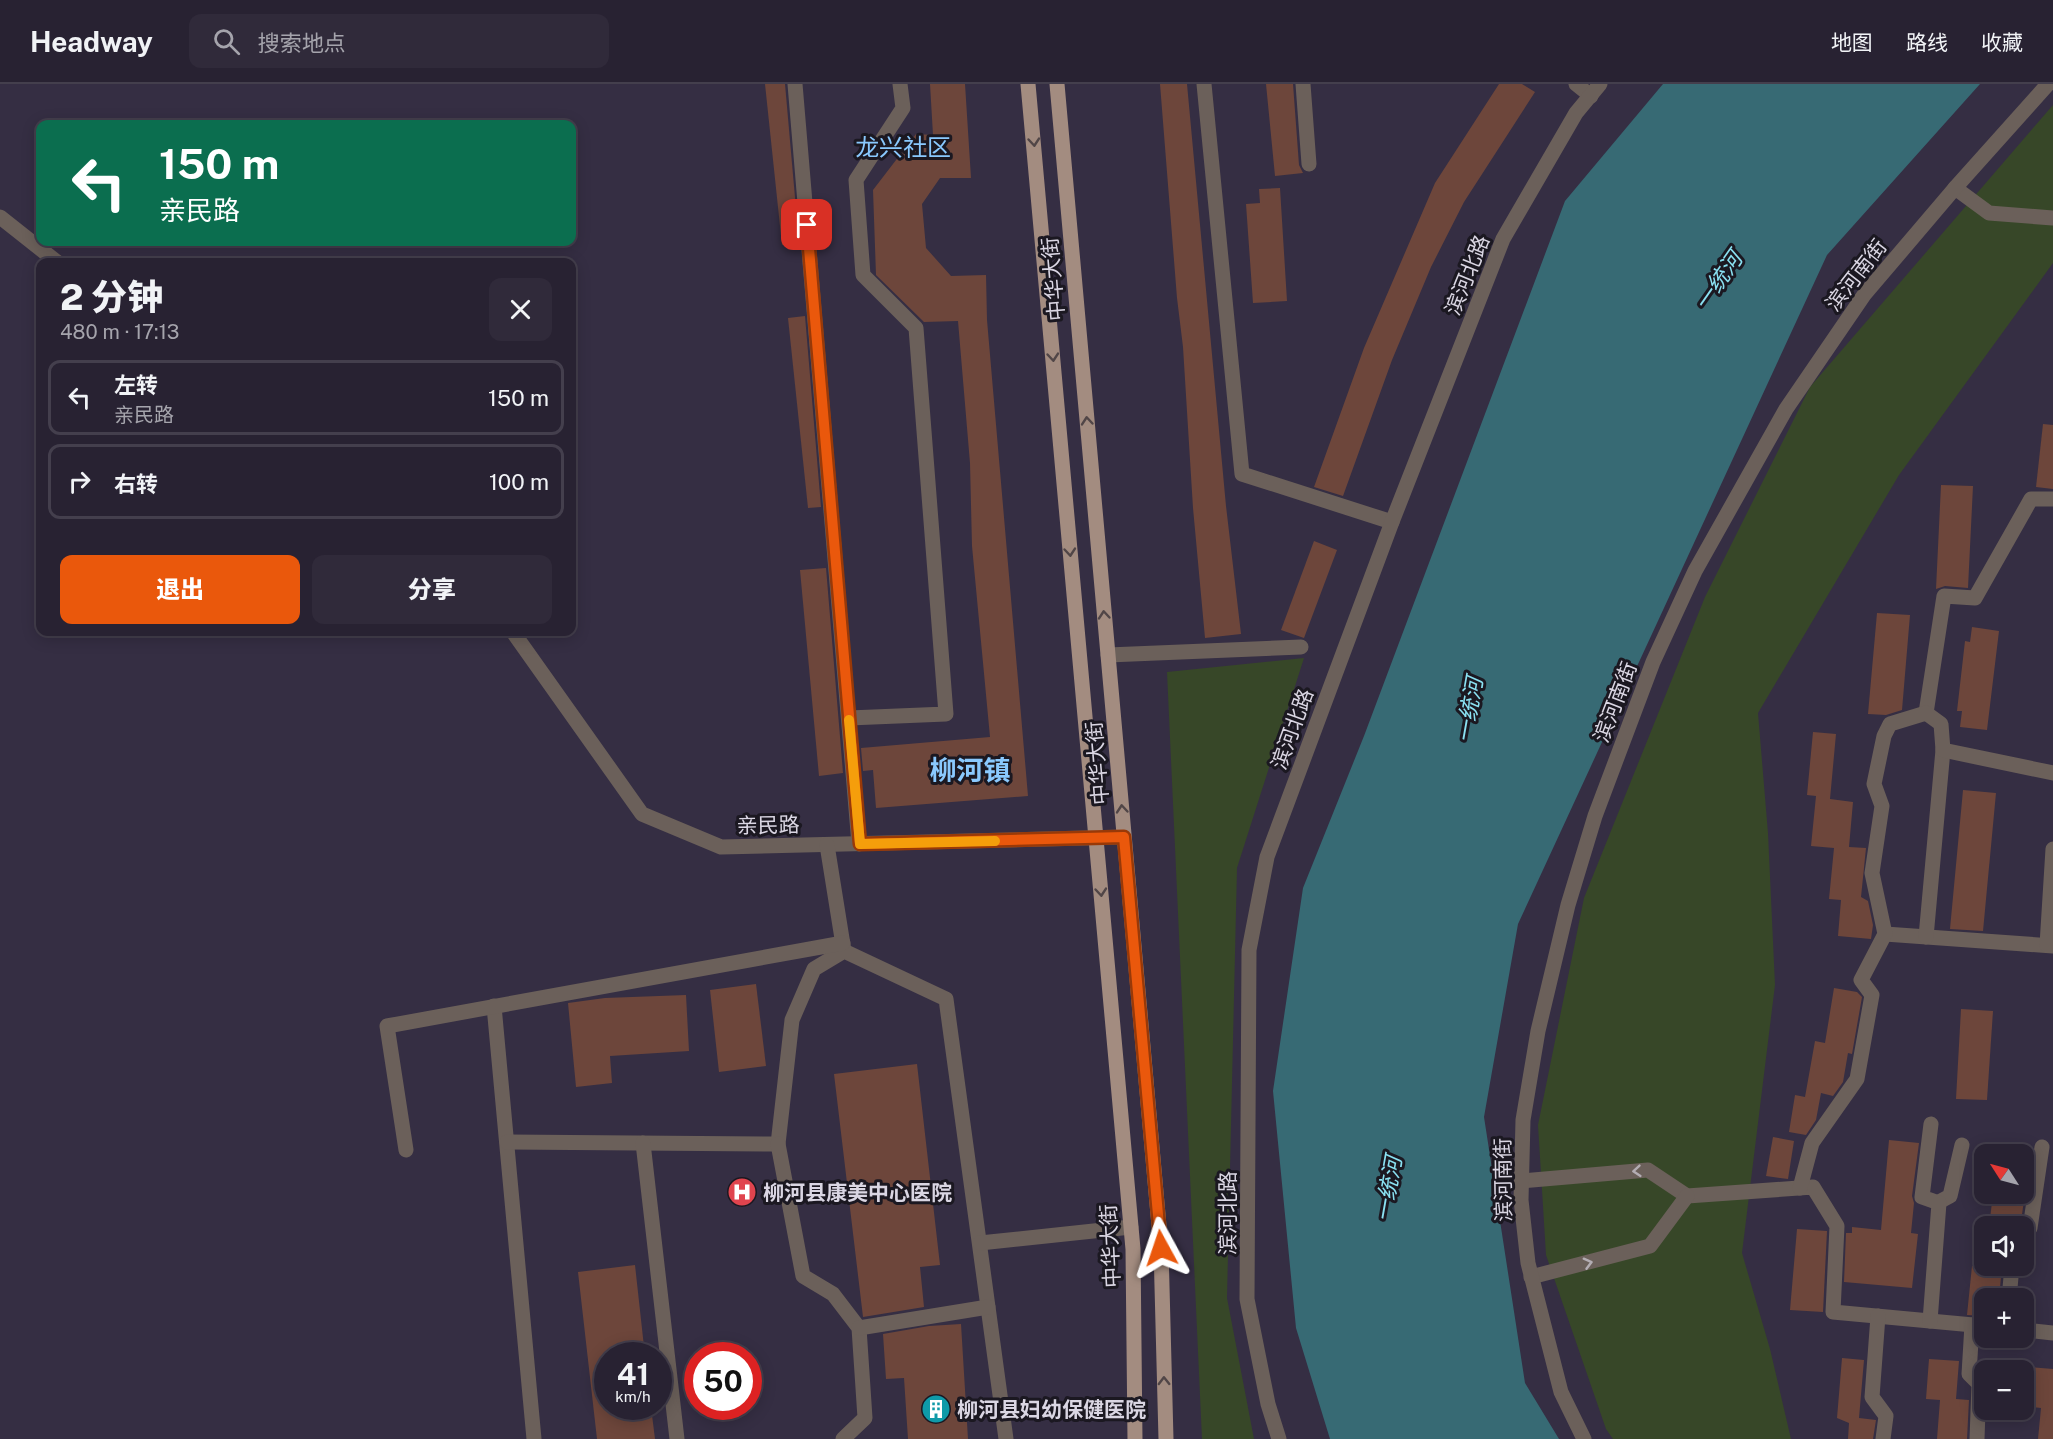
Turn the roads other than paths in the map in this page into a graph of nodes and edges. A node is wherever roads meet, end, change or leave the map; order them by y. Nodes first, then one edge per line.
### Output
1 (795, 84) edge
2 (900, 84) edge
3 (1028, 84) edge
4 (1057, 84) edge
5 (1204, 84) edge
6 (1303, 84) edge
7 (1576, 84) edge
8 (2048, 84) edge
9 (1595, 90) edge
10 (1309, 164) dead end
11 (1955, 188) junction
12 (0, 218) edge
13 (2053, 218) edge
14 (36, 246) edge
15 (36, 246) edge
16 (52, 258) edge
17 (2053, 499) edge
18 (1392, 522) junction
19 (516, 636) edge
20 (1301, 647) dead end
21 (1108, 656) junction
22 (1926, 713) junction
23 (849, 718) junction
24 (1943, 750) junction
25 (2053, 773) edge
26 (1124, 837) junction
27 (1096, 838) junction
28 (860, 844) junction
29 (827, 845) junction
30 (2053, 849) edge
31 (1886, 934) junction
32 (1926, 937) junction
33 (2050, 946) edge
34 (844, 947) junction
35 (494, 1006) junction
36 (1931, 1124) dead end
37 (507, 1142) junction
38 (643, 1143) junction
39 (778, 1144) junction
40 (1962, 1145) dead end
41 (2042, 1147) dead end
42 (406, 1150) dead end
43 (1522, 1181) junction
44 (1800, 1188) junction
45 (1687, 1196) junction
46 (1937, 1203) junction
47 (2032, 1216) edge
48 (1131, 1227) junction
49 (980, 1243) junction
50 (1531, 1277) junction
51 (988, 1307) junction
52 (1878, 1316) junction
53 (1930, 1321) junction
54 (1974, 1326) edge
55 (859, 1328) junction
56 (2034, 1331) edge
57 (2053, 1333) edge
58 (1974, 1347) edge
59 (534, 1439) edge
60 (677, 1439) edge
61 (843, 1439) edge
62 (1006, 1439) edge
63 (1135, 1439) edge
64 (1166, 1439) edge
65 (1279, 1439) edge
66 (1584, 1439) edge
67 (1883, 1439) edge
68 (1977, 1439) edge

1 - 23 street
2 - 23 street
3 -> 27 main road, 中华大街
21 -> 4 main road, 中华大街
5 - 18 street
6 - 10 street
7 - 9 street
8 - 11 street, 滨河南街
9 - 18 street, 滨河北路
11 - 13 street
11 - 43 street, 滨河南街
12 - 15 street
14 - 16 street
17 - 22 street
18 - 65 street, 滨河北路
19 - 29 street, 亲民路
20 - 21 street
26 -> 21 main road, 中华大街
22 - 24 street
22 - 31 street
23 - 28 street
24 - 25 street
24 - 32 street
26 - 27 street, 亲民路
64 -> 26 main road, 中华大街
27 - 28 street, 亲民路
27 -> 48 main road, 中华大街
28 - 29 street, 亲民路
29 - 34 street
30 - 33 street
31 - 32 street
31 - 44 street
32 - 33 street
34 - 35 street
34 - 39 street
34 - 49 street
35 - 37 street
35 - 42 street
36 - 46 street
37 - 38 street
37 - 59 street
38 - 39 street
38 - 60 street
39 - 55 street
40 - 46 street
41 - 47 street
45 -> 43 street
43 - 50 street, 滨河南街
44 - 45 street
44 - 52 street
50 -> 45 street
46 - 53 street
48 - 49 street
48 - 63 main road, 中华大街
49 - 51 street
50 - 66 street, 滨河南街
51 - 55 street
51 - 62 street
52 - 53 street
52 - 67 street
53 - 54 street
55 - 61 street
56 - 57 street
58 - 68 street

